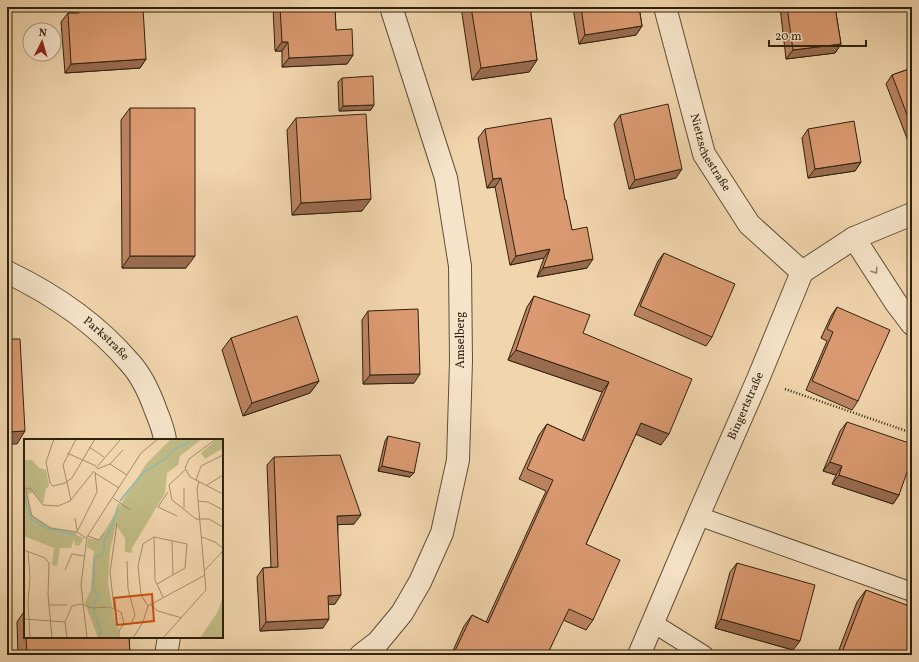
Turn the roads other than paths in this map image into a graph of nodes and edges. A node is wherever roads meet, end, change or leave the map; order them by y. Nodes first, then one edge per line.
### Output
1 (391, 7) edge
2 (665, 7) edge
3 (912, 214) edge
4 (854, 238) junction
5 (7, 272) edge
6 (802, 272) junction
7 (912, 324) edge
8 (165, 439) edge
9 (698, 516) junction
10 (912, 592) edge
11 (653, 623) junction
12 (169, 638) edge
13 (166, 655) edge
14 (361, 655) edge
15 (639, 655) edge
16 (704, 655) edge

1 - 14 street, Amselberg
2 - 6 street, Nietzschestraße
3 - 4 street
4 - 6 street
4 -> 7 street
5 - 8 street, Parkstraße
6 - 9 street, Bingertstraße
9 - 10 lane
9 - 11 street, Bingertstraße
11 - 15 street, Bingertstraße
11 - 16 lane
12 - 13 street

